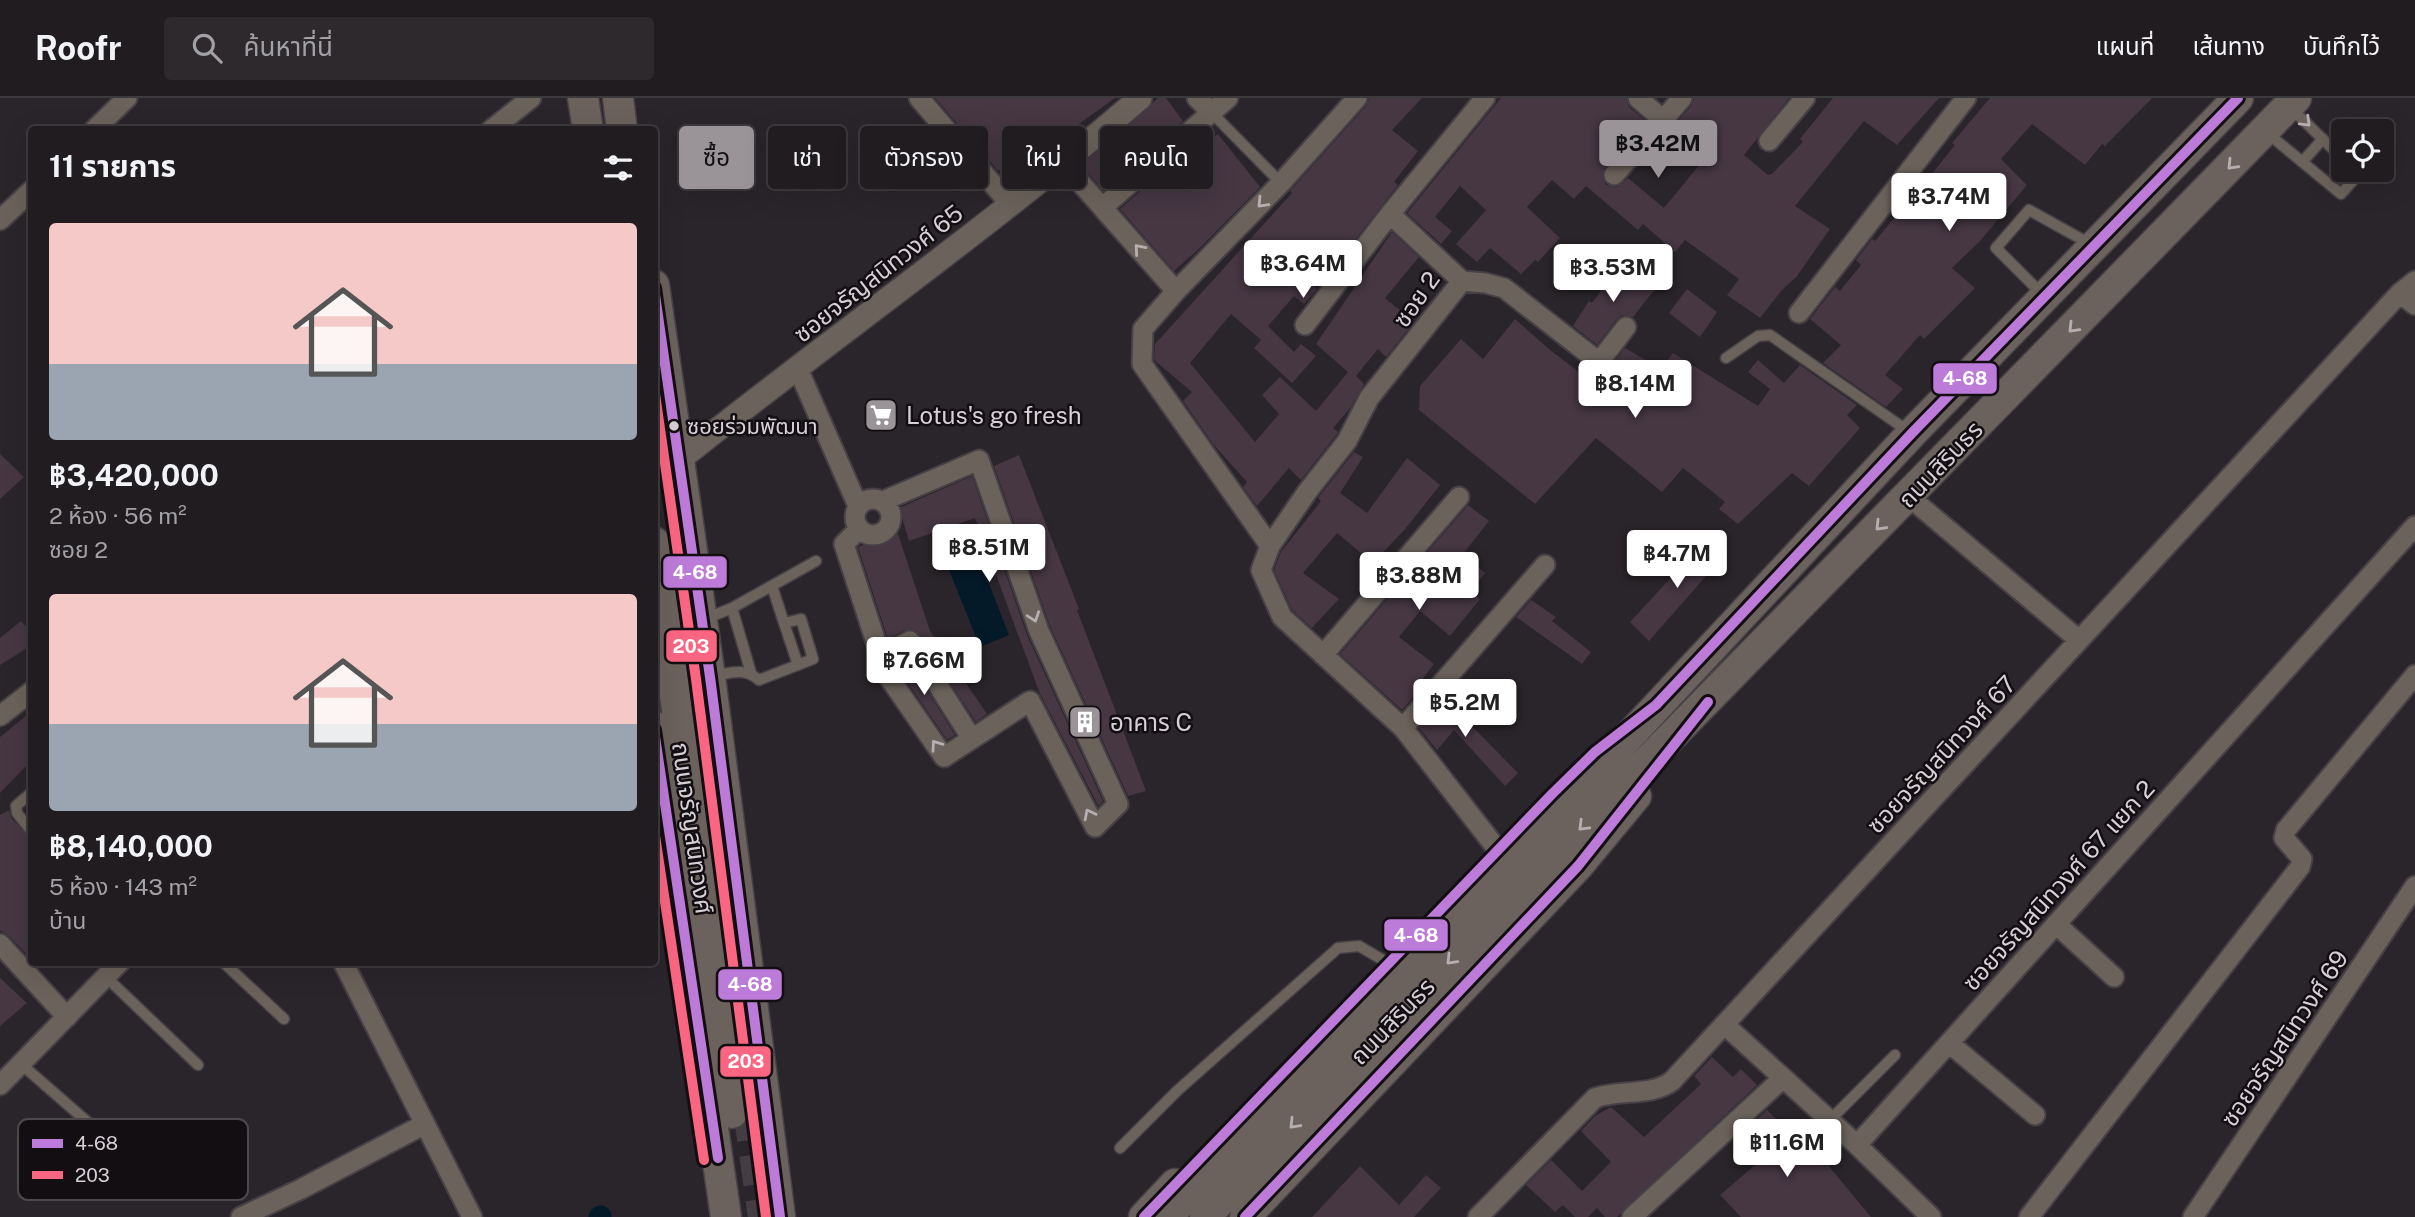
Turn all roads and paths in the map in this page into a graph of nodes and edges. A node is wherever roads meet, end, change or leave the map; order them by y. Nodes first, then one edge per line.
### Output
1 (127, 98) edge
2 (531, 98) edge
3 (583, 98) edge
4 (618, 98) edge
5 (919, 98) edge
6 (1140, 98) edge
7 (1197, 98) edge
8 (1228, 98) edge
9 (1357, 98) edge
10 (1485, 98) edge
11 (1638, 98) edge
12 (1682, 98) edge
13 (1805, 98) edge
14 (1966, 98) edge
15 (2292, 102) edge
16 (2225, 103) edge
17 (1212, 113) junction
18 (1662, 120) junction
19 (98, 126) edge
20 (496, 126) edge
21 (587, 126) edge
22 (622, 126) edge
23 (2265, 131) junction
24 (2323, 139) junction
25 (1769, 141) dead end
26 (1086, 144) edge
27 (2331, 147) edge
28 (2302, 162) junction
29 (1614, 175) dead end
30 (2352, 182) edge
31 (1281, 183) junction
32 (1086, 188) edge
33 (1029, 189) edge
34 (28, 194) edge
35 (1010, 204) junction
36 (1103, 207) junction
37 (1390, 214) junction
38 (0, 220) edge
39 (2094, 247) junction
40 (1462, 281) junction
41 (1176, 291) junction
42 (2410, 293) edge
43 (2045, 297) junction
44 (658, 313) edge
45 (1800, 313) dead end
46 (1305, 324) dead end
47 (1626, 327) dead end
48 (1726, 358) dead end
49 (798, 369) junction
50 (1912, 433) junction
51 (658, 451) edge
52 (679, 460) junction
53 (1908, 496) junction
54 (1458, 497) dead end
55 (883, 501) junction
56 (859, 506) junction
57 (2415, 526) edge
58 (859, 529) junction
59 (1270, 546) junction
60 (816, 561) dead end
61 (1545, 565) dead end
62 (658, 569) edge
63 (772, 586) junction
64 (732, 608) junction
65 (702, 620) junction
66 (785, 623) junction
67 (2079, 640) junction
68 (1323, 655) junction
69 (880, 657) junction
70 (797, 665) junction
71 (751, 673) junction
72 (2415, 675) edge
73 (710, 677) junction
74 (28, 694) edge
75 (1656, 705) junction
76 (1702, 709) junction
77 (0, 716) edge
78 (1403, 729) junction
79 (972, 739) junction
80 (658, 754) edge
81 (28, 796) edge
82 (28, 827) edge
83 (1497, 849) junction
84 (2415, 886) edge
85 (1490, 901) junction
86 (2056, 924) junction
87 (0, 944) edge
88 (1388, 963) junction
89 (227, 966) edge
90 (346, 966) edge
91 (113, 970) edge
92 (2114, 977) dead end
93 (67, 1017) junction
94 (284, 1019) dead end
95 (1725, 1025) junction
96 (1949, 1043) junction
97 (1895, 1055) dead end
98 (21, 1064) junction
99 (198, 1065) dead end
100 (1783, 1078) junction
101 (0, 1085) edge
102 (2035, 1115) dead end
103 (84, 1119) edge
104 (1830, 1120) junction
105 (425, 1124) junction
106 (1857, 1145) junction
107 (1120, 1148) dead end
108 (775, 1173) junction
109 (729, 1209) edge
110 (241, 1217) edge
111 (472, 1217) edge
112 (756, 1217) edge
113 (780, 1217) edge
114 (1144, 1217) edge
115 (1167, 1217) edge
116 (1205, 1217) edge
117 (1245, 1217) edge
118 (1478, 1217) edge
119 (1632, 1217) edge
120 (1931, 1217) edge
121 (2029, 1217) edge
122 (2193, 1217) edge

1 - 19 street
2 - 20 street
3 - 21 main road
4 - 22 main road
5 - 35 street
6 - 26 street, ซอยจรัญสนิทวงศ์ 65
7 - 17 street
8 - 17 street
9 - 31 street
10 - 37 street
11 - 18 street
12 - 18 street
13 - 25 street
14 - 45 street
15 - 23 main road, ถนนสิรินธร
15 -> 24 lane
16 - 39 main road, ถนนสิรินธร
17 - 31 lane
17 - 36 street
18 - 29 street
23 - 28 lane
23 -> 53 main road, ถนนสิรินธร
24 - 27 lane
24 - 28 lane
28 - 30 lane
31 -> 41 street
32 - 36 street
33 - 35 street, ซอยจรัญสนิทวงศ์ 65
34 - 38 street
35 - 49 street, ซอยจรัญสนิทวงศ์ 65
41 -> 36 street
37 - 40 street, ซอย 2
37 - 46 street
39 - 43 main road, ถนนสิรินธร
39 - 43 lane
40 - 47 street
40 - 59 street, ซอย 2
41 - 59 street
42 - 67 street, ซอยจรัญสนิทวงศ์ 67
43 - 50 main road, ถนนสิรินธร
44 - 52 main road, ถนนจรัญสนิทวงศ์
48 - 50 lane
49 - 52 street, ซอยจรัญสนิทวงศ์ 65
49 - 56 street
50 - 75 main road, ถนนสิรินธร
51 - 62 main road, ถนนจรัญสนิทวงศ์
52 - 65 main road, ถนนจรัญสนิทวงศ์
53 - 67 street
53 -> 76 main road, ถนนสิรินธร
54 - 68 street
55 - 56 street
55 - 58 street
55 -> 79 street
56 - 58 street
57 - 86 street, ซอยจรัญสนิทวงศ์ 67 แยก 2
58 - 69 street
59 - 68 street
60 - 63 lane
61 - 78 street
63 - 64 lane
63 - 66 lane
64 - 65 lane
64 - 71 lane
65 - 73 main road, ถนนจรัญสนิทวงศ์
66 - 70 lane
66 - 70 lane
67 - 95 street, ซอยจรัญสนิทวงศ์ 67
68 - 78 street
69 - 79 street
79 -> 69 street
70 - 71 lane
71 - 73 lane
72 - 121 street
73 - 108 main road, ถนนจรัญสนิทวงศ์
74 - 77 street
75 - 83 main road, ถนนสิรินธร
75 - 85 main road, ถนนสิรินธร
76 -> 85 main road, ถนนสิรินธร
76 - 117 main road, ถนนสิรินธร
78 - 83 street
80 - 109 main road, ถนนจรัญสนิทวงศ์
81 - 82 lane
83 - 88 main road, ถนนสิรินธร
84 - 122 street, ซอยจรัญสนิทวงศ์ 69
85 - 115 main road, ถนนสิรินธร
85 -> 116 main road, ถนนสิรินธร
86 - 92 street
86 - 96 street, ซอยจรัญสนิทวงศ์ 67 แยก 2
87 - 93 street
88 - 107 lane
88 - 114 main road, ถนนสิรินธร
89 - 94 lane
90 - 105 street
91 - 93 street
91 - 99 lane
93 - 98 street
95 - 100 street
95 - 118 street, ซอยจรัญสนิทวงศ์ 67
96 - 102 street
96 - 106 street, ซอยจรัญสนิทวงศ์ 67 แยก 2
97 - 104 lane
98 - 101 street
98 - 103 lane
100 - 104 street
100 - 119 street
104 - 106 street
105 - 110 street
105 - 111 street
106 - 120 street
108 - 112 main road
108 - 113 main road, ถนนจรัญสนิทวงศ์

